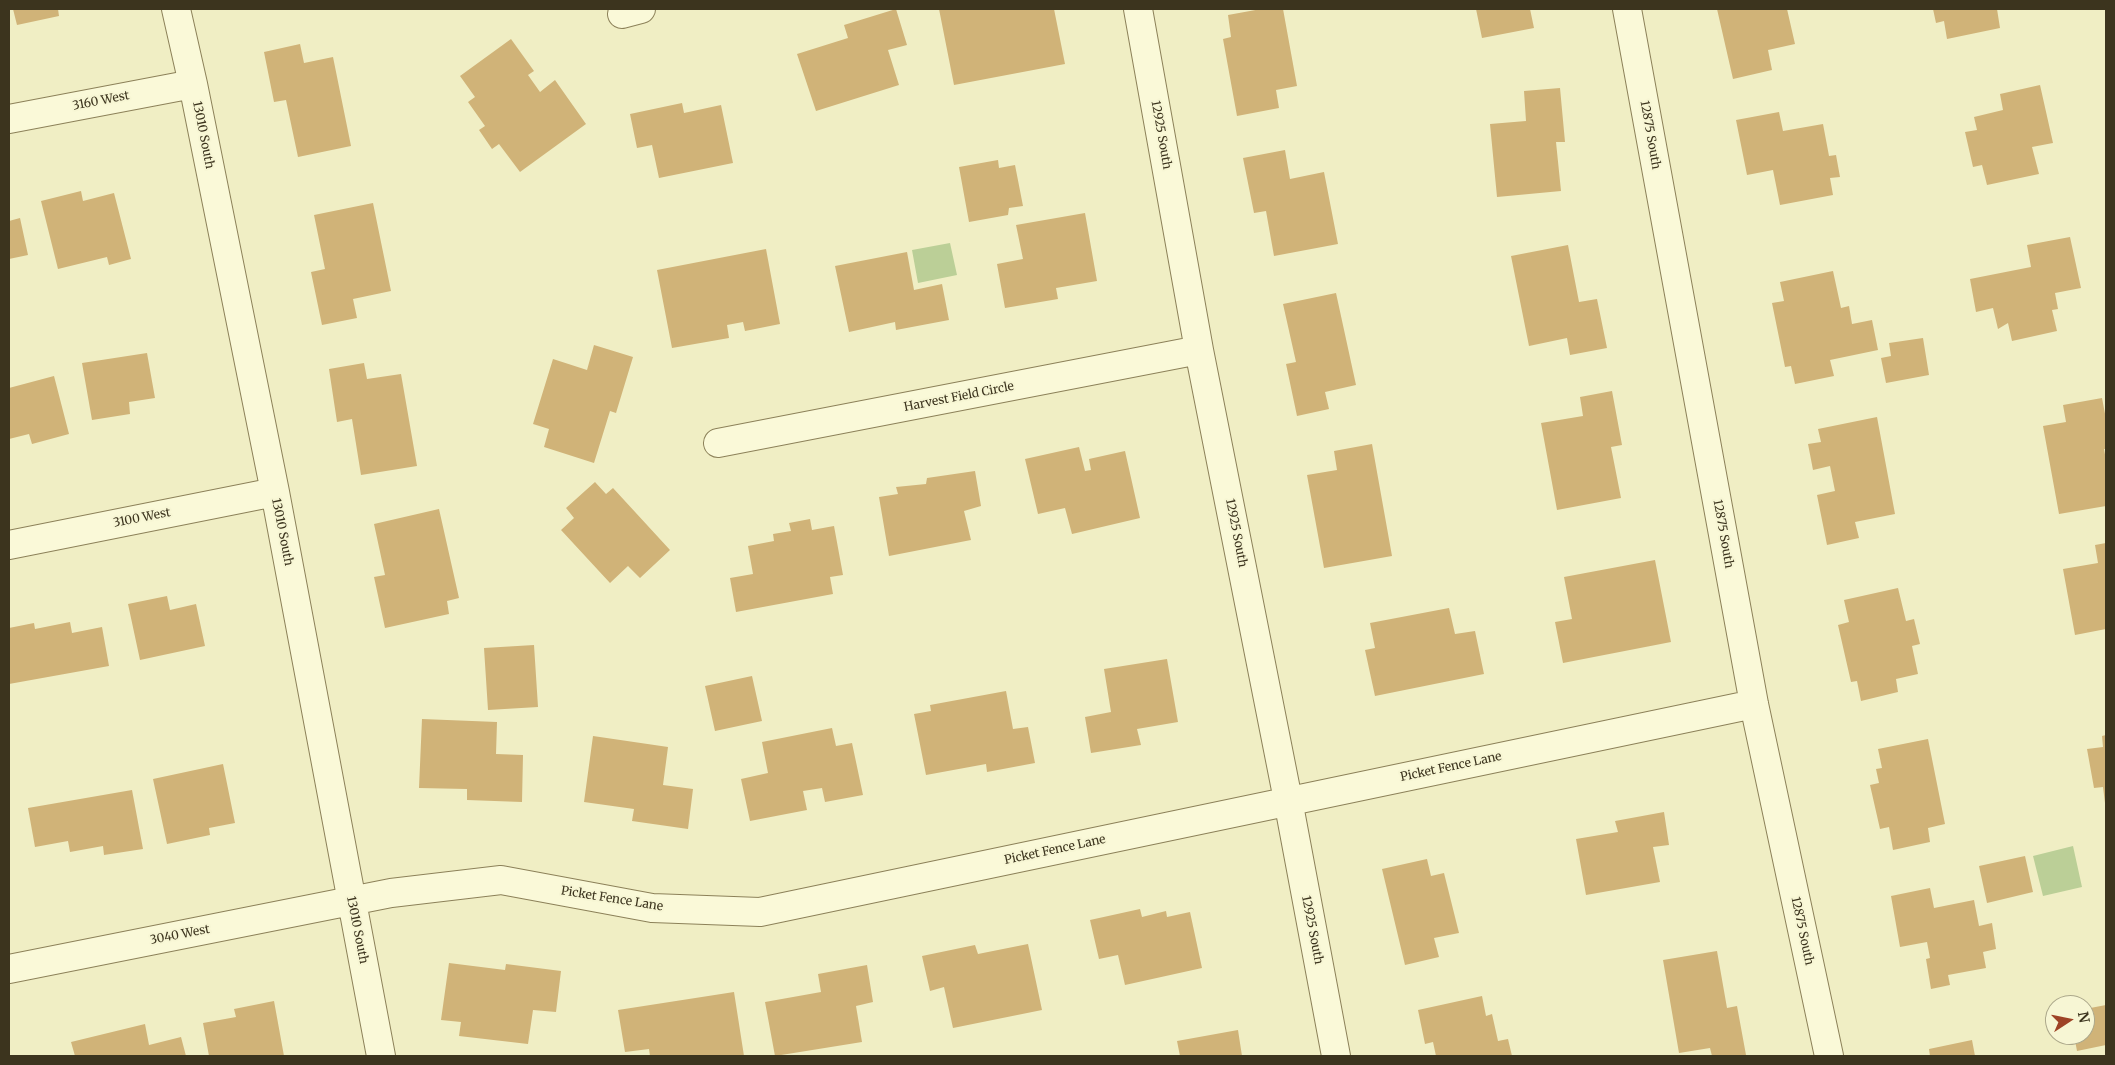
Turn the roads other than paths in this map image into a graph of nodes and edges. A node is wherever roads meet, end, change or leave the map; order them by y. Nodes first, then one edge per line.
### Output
1 (176, 9) edge
2 (1138, 9) edge
3 (1627, 9) edge
4 (193, 84) junction
5 (9, 119) edge
6 (1199, 350) junction
7 (718, 443) dead end
8 (275, 492) junction
9 (9, 545) edge
10 (1754, 704) junction
11 (1288, 800) junction
12 (351, 901) junction
13 (9, 969) edge
14 (381, 1056) edge
15 (1336, 1056) edge
16 (1829, 1056) edge

1 - 4 street, 13010 South
2 - 6 street, 12925 South
3 - 10 street, 12875 South
4 - 5 street, 3160 West
4 - 8 street, 13010 South
6 - 7 street, Harvest Field Circle
6 - 11 street, 12925 South
8 - 9 street, 3100 West
8 - 12 street, 13010 South
10 - 11 street, Picket Fence Lane
10 - 16 street, 12875 South
11 - 12 street, Picket Fence Lane
11 - 15 street, 12925 South
12 - 13 street, 3040 West
12 - 14 street, 13010 South

